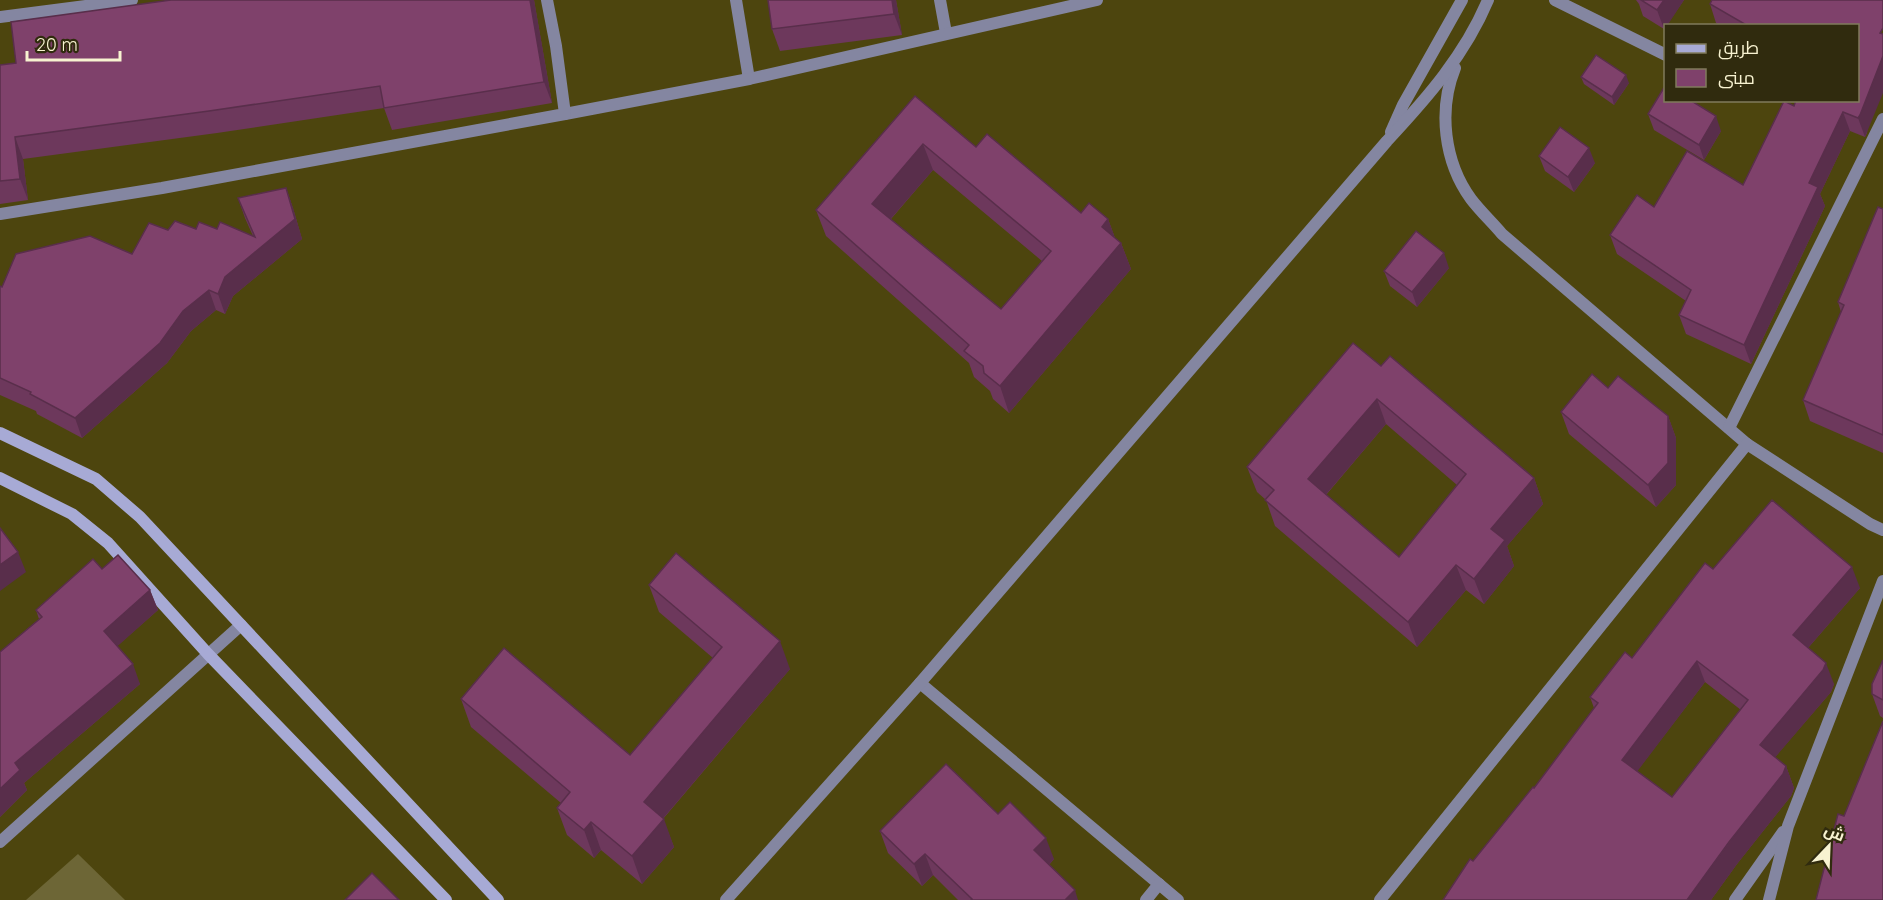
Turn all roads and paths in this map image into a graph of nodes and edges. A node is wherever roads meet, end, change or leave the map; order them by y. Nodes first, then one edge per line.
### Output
1 (129, 0) edge
2 (547, 0) edge
3 (736, 0) edge
4 (940, 0) edge
5 (1096, 0) edge
6 (1462, 0) edge
7 (1488, 0) edge
8 (1555, 0) edge
9 (0, 17) edge
10 (946, 33) junction
11 (1464, 48) junction
12 (1664, 54) edge
13 (749, 79) junction
14 (565, 114) junction
15 (1883, 119) edge
16 (1387, 141) junction
17 (0, 214) edge
18 (1729, 428) junction
19 (0, 433) edge
20 (1747, 444) junction
21 (0, 478) edge
22 (1883, 530) edge
23 (1883, 581) edge
24 (241, 625) junction
25 (208, 654) junction
26 (920, 683) junction
27 (1788, 826) junction
28 (0, 842) edge
29 (1159, 884) junction
30 (446, 900) edge
31 (498, 900) edge
32 (726, 900) edge
33 (1146, 900) edge
34 (1178, 900) edge
35 (1380, 900) edge
36 (1735, 900) edge
37 (1769, 900) edge

1 - 9 street
2 - 14 street
3 - 13 street
4 - 10 street
5 - 10 street
6 - 16 street
7 - 11 street
8 - 12 street
10 - 13 street
11 - 16 street
11 - 18 street
13 - 14 street
14 - 17 street
15 - 18 street
16 - 26 street
18 - 20 street
19 - 24 street
20 - 22 street
20 - 35 street
21 - 25 street
23 - 27 street
24 - 25 street
24 - 31 street
25 - 28 street
25 - 30 street
26 - 29 street
26 - 32 street
27 - 36 street
27 - 37 street
29 - 33 street
29 - 34 street

